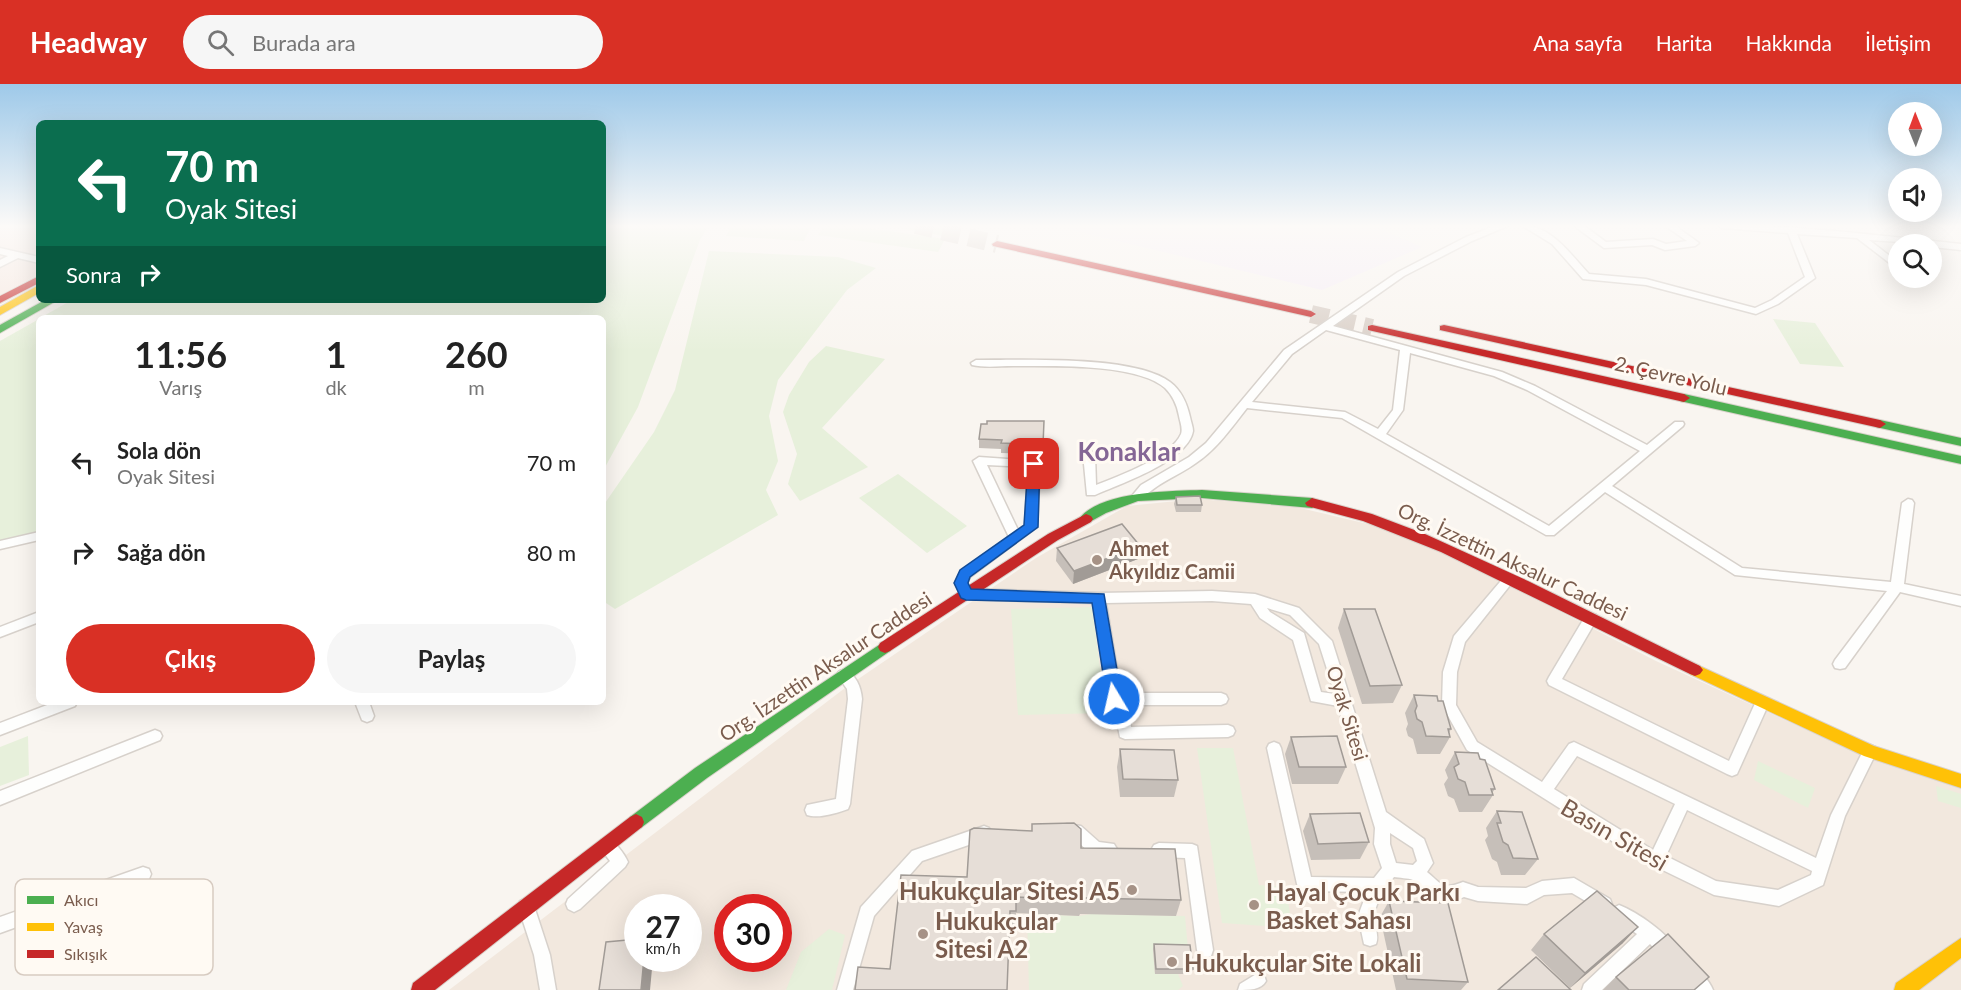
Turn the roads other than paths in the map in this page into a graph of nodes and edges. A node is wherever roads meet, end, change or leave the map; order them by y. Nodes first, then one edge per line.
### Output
1 (1101, 267) edge
2 (1414, 267) edge
3 (1577, 267) edge
4 (1806, 267) edge
5 (36, 281) edge
6 (36, 290) edge
7 (36, 298) edge
8 (0, 300) edge
9 (48, 303) edge
10 (0, 312) edge
11 (1311, 314) tunnel mouth
12 (0, 318) edge
13 (1432, 325) dead end
14 (1327, 327) junction
15 (1372, 328) tunnel mouth
16 (0, 330) edge
17 (1405, 350) junction
18 (976, 363) dead end
19 (1243, 404) junction
20 (1678, 424) dead end
21 (1380, 435) junction
22 (1961, 442) edge
23 (1647, 450) junction
24 (1089, 454) dead end
25 (1961, 460) edge
26 (1604, 486) junction
27 (1137, 497) junction
28 (1908, 503) dead end
29 (36, 537) edge
30 (1015, 537) junction
31 (0, 545) edge
32 (1509, 579) junction
33 (1897, 587) junction
34 (966, 594) junction
35 (1099, 598) junction
36 (1255, 599) junction
37 (1961, 601) edge
38 (36, 618) edge
39 (1591, 619) junction
40 (0, 632) edge
41 (1840, 664) dead end
42 (844, 675) junction
43 (1114, 699) junction
44 (1221, 699) dead end
45 (1344, 702) junction
46 (1762, 703) junction
47 (62, 705) edge
48 (0, 729) edge
49 (1227, 731) dead end
50 (155, 736) dead end
51 (1274, 748) dead end
52 (1870, 751) junction
53 (1961, 781) edge
54 (1544, 792) junction
55 (0, 798) edge
56 (1684, 801) junction
57 (812, 810) dead end
58 (1380, 817) junction
59 (1056, 831) edge
60 (1004, 832) edge
61 (606, 845) junction
62 (1120, 849) edge
63 (1144, 850) edge
64 (1656, 860) junction
65 (1821, 868) junction
66 (1390, 869) junction
67 (1416, 873) junction
68 (143, 874) dead end
69 (129, 879) edge
70 (1378, 885) junction
71 (1442, 894) junction
72 (574, 904) dead end
73 (526, 906) junction
74 (1450, 914) edge
75 (15, 920) edge
76 (0, 925) edge
77 (1650, 933) junction
78 (1370, 938) dead end
79 (1961, 947) edge
80 (1205, 950) dead end
81 (1908, 989) edge
82 (420, 990) edge
83 (548, 990) edge
84 (845, 990) edge
85 (1590, 990) edge
86 (1705, 990) edge

1 - 11 main road
2 - 14 street
3 - 4 street
5 - 8 main road
6 - 10 main road
7 - 12 main road
9 - 16 main road
13 - 22 main road, 2. Çevre Yolu
14 - 17 street
14 - 19 street
15 - 25 main road, 2. Çevre Yolu
17 - 21 street
17 - 23 street
18 - 24 street
19 - 21 street
19 - 27 street
20 - 23 street
21 - 26 street
23 - 26 street
26 - 33 street
27 - 32 main road, Org. İzzettin Aksalur Caddesi
27 - 34 main road, Org. İzzettin Aksalur Caddesi
28 - 33 street
29 - 31 street
30 - 30 street
30 - 34 street
32 - 39 main road, Org. İzzettin Aksalur Caddesi
32 - 54 street, Basın Sitesi
33 - 37 street
33 - 41 street
34 - 35 street, Oyak Sitesi
34 - 42 main road, Org. İzzettin Aksalur Caddesi
35 - 36 street, Oyak Sitesi
35 - 43 street
36 - 45 street, Oyak Sitesi
36 - 45 street
38 - 40 street
39 - 46 main road, Org. İzzettin Aksalur Caddesi
39 - 46 street
42 - 57 street
42 - 61 main road, Org. İzzettin Aksalur Caddesi
43 - 44 street
43 - 49 street
45 - 58 street, Oyak Sitesi
46 - 52 main road, Org. İzzettin Aksalur Caddesi
47 - 48 street
50 - 55 street
51 - 70 street
52 - 53 main road, Org. İzzettin Aksalur Caddesi
52 - 65 street, Basın Sitesi
54 - 56 street
54 - 64 street, Basın Sitesi
56 - 64 street
56 - 65 street
58 - 66 street, Oyak Sitesi
58 - 67 street
59 - 62 street
60 - 84 street
61 - 72 street
61 - 73 main road, Org. İzzettin Aksalur Caddesi
63 - 80 street
64 - 65 street, Basın Sitesi
66 - 67 street
66 - 70 street
67 - 71 street
68 - 69 street
70 - 78 street
71 - 74 street
71 - 77 street
73 - 82 main road, Org. İzzettin Aksalur Caddesi
73 - 83 street
75 - 76 street
77 - 85 street
77 - 86 street
79 - 81 main road

